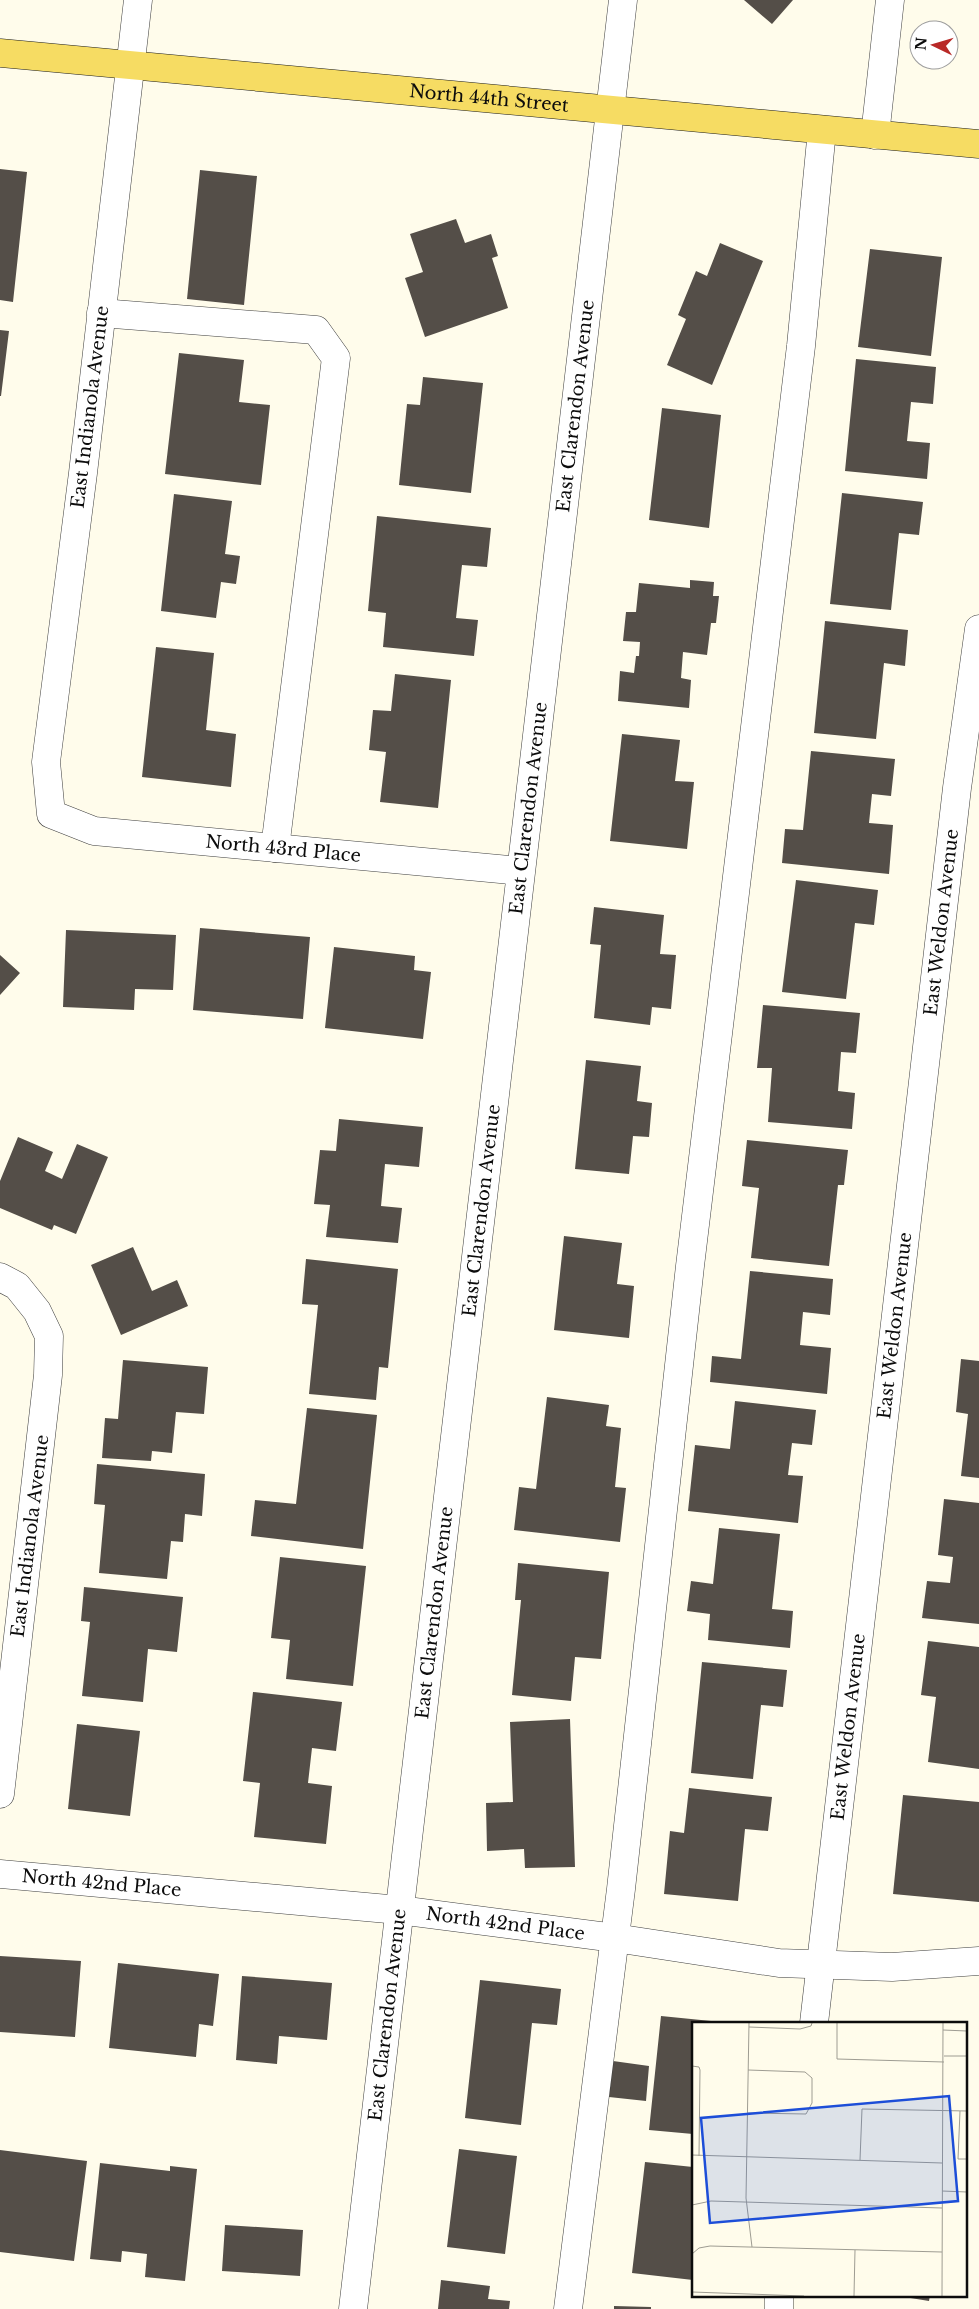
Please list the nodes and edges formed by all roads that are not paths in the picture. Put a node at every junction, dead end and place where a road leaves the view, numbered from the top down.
1 (138, 0) edge
2 (623, 0) edge
3 (890, 0) edge
4 (0, 53) edge
5 (130, 66) junction
6 (609, 111) junction
7 (822, 130) junction
8 (875, 135) junction
9 (979, 144) edge
10 (101, 313) junction
11 (979, 628) edge
12 (51, 814) joint
13 (275, 848) junction
14 (520, 871) junction
15 (8, 1282) edge
16 (0, 1794) edge
17 (0, 1874) edge
18 (399, 1910) junction
19 (615, 1938) junction
20 (979, 1960) edge
21 (822, 1964) junction
22 (814, 2022) edge
23 (779, 2296) edge
24 (353, 2309) edge
25 (568, 2309) edge
26 (779, 2309) edge

1 - 5 street, East Indianola Avenue
2 - 6 street, East Clarendon Avenue
3 - 8 street
4 - 5 main road, North 44th Street
5 - 6 main road, North 44th Street
5 - 10 street, East Indianola Avenue
6 - 7 main road, North 44th Street
6 - 14 street, East Clarendon Avenue
7 - 8 main road, North 44th Street
7 - 19 street
8 - 9 main road, North 44th Street
10 - 12 street, East Indianola Avenue
10 - 13 street
11 - 21 street, East Weldon Avenue
12 - 13 street, North 43rd Place
13 - 14 street, North 43rd Place
14 - 18 street, East Clarendon Avenue
15 - 16 street, East Indianola Avenue
17 - 18 street, North 42nd Place
18 - 19 street, North 42nd Place
18 - 24 street, East Clarendon Avenue
19 - 21 street, North 42nd Place
19 - 25 street
20 - 21 street, North 42nd Place
21 - 22 street, East Weldon Avenue
23 - 26 street

